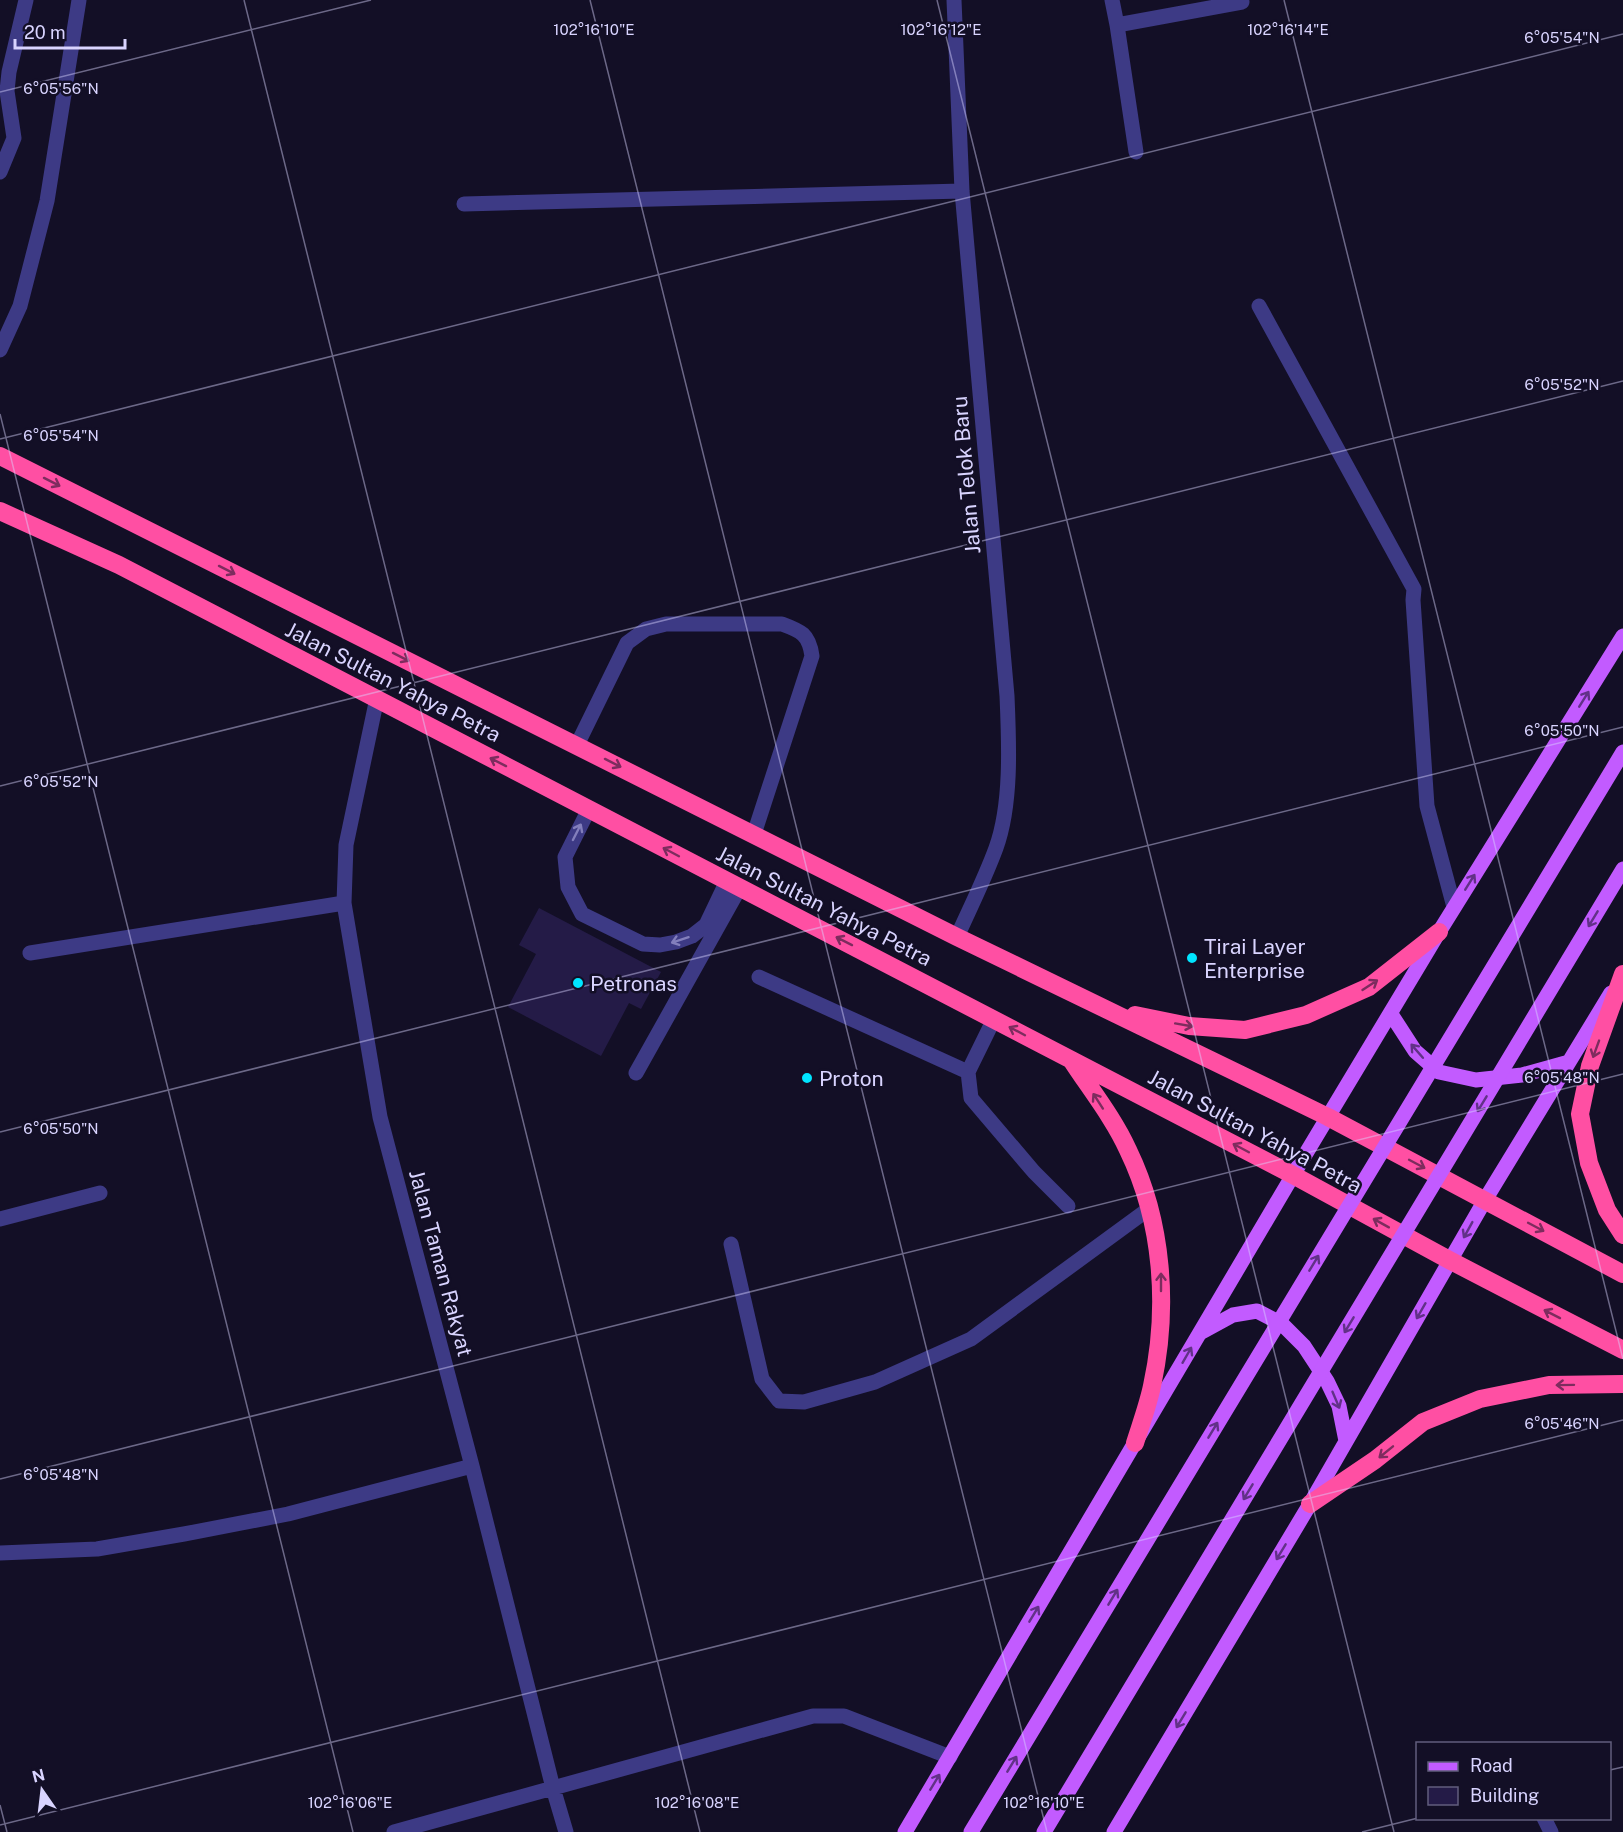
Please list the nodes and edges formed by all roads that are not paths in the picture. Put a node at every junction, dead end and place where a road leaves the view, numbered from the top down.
1 (26, 0) edge
2 (79, 0) edge
3 (954, 0) edge
4 (1112, 0) edge
5 (1242, 2) dead end
6 (1117, 25) junction
7 (1136, 152) dead end
8 (0, 172) edge
9 (962, 191) junction
10 (464, 204) dead end
11 (1259, 306) dead end
12 (0, 350) edge
13 (0, 456) edge
14 (0, 511) edge
15 (1623, 636) edge
16 (376, 698) junction
17 (577, 745) junction
18 (1623, 752) edge
19 (589, 809) junction
20 (754, 834) junction
21 (1623, 869) edge
22 (734, 884) junction
23 (344, 903) junction
24 (1454, 907) junction
25 (1439, 932) junction
26 (957, 937) junction
27 (30, 953) dead end
28 (1623, 973) edge
29 (759, 977) dead end
30 (1106, 1009) junction
31 (1391, 1014) junction
32 (994, 1019) junction
33 (1069, 1058) junction
34 (1569, 1062) junction
35 (968, 1072) junction
36 (636, 1073) dead end
37 (1328, 1117) junction
38 (1293, 1175) junction
39 (100, 1193) dead end
40 (1485, 1200) junction
41 (1068, 1206) dead end
42 (1150, 1208) junction
43 (0, 1219) edge
44 (1623, 1235) edge
45 (730, 1244) dead end
46 (1451, 1261) junction
47 (1623, 1274) edge
48 (1200, 1333) junction
49 (1623, 1350) edge
50 (1623, 1384) edge
51 (1346, 1442) junction
52 (1135, 1443) junction
53 (472, 1466) junction
54 (1310, 1504) junction
55 (0, 1553) edge
56 (950, 1757) junction
57 (553, 1788) junction
58 (394, 1832) edge
59 (566, 1832) edge
60 (905, 1832) edge
61 (971, 1832) edge
62 (1044, 1832) edge
63 (1114, 1832) edge

1 - 8 street
2 - 12 street
3 - 9 street, Jalan Telok Baru
4 - 6 street
5 - 6 street
6 - 7 street
9 - 10 street
9 - 26 street, Jalan Telok Baru
11 - 24 street
13 -> 17 highway, Jalan Sultan Yahya Petra
14 - 16 highway, Jalan Sultan Yahya Petra
24 -> 15 main road
19 -> 16 highway, Jalan Sultan Yahya Petra
16 - 23 street, Jalan Taman Rakyat
17 -> 20 highway, Jalan Sultan Yahya Petra
17 - 20 street
61 -> 18 main road, bridge
22 -> 19 highway, Jalan Sultan Yahya Petra
22 -> 19 street
20 - 26 highway, Jalan Sultan Yahya Petra
21 -> 62 main road, bridge
32 -> 22 highway, Jalan Sultan Yahya Petra
22 - 36 street
23 - 27 street
23 - 53 street, Jalan Taman Rakyat
24 - 25 main road
30 -> 25 highway
25 - 31 main road
26 - 30 highway, Jalan Sultan Yahya Petra
28 - 34 main road
28 -> 44 highway
29 - 35 street
30 - 37 highway, Jalan Sultan Yahya Petra
34 -> 31 main road
31 - 37 main road
33 -> 32 highway, Jalan Sultan Yahya Petra
32 - 35 street
38 -> 33 highway, Jalan Sultan Yahya Petra
42 -> 33 highway
34 - 40 main road
35 - 41 street
37 - 38 main road
37 -> 40 highway, Jalan Sultan Yahya Petra
46 -> 38 highway, Jalan Sultan Yahya Petra
38 - 48 main road
39 - 43 street
40 -> 46 main road
40 -> 47 highway, Jalan Sultan Yahya Petra
42 - 45 street
52 -> 42 highway
49 -> 46 highway, Jalan Sultan Yahya Petra
46 -> 51 main road
48 -> 51 main road
52 -> 48 main road
50 -> 54 highway
51 - 54 main road
56 -> 52 main road
53 - 55 street
53 - 57 street, Jalan Taman Rakyat
54 -> 63 main road
56 - 57 street
60 -> 56 main road
57 - 58 street
57 - 59 street, Jalan Taman Rakyat

